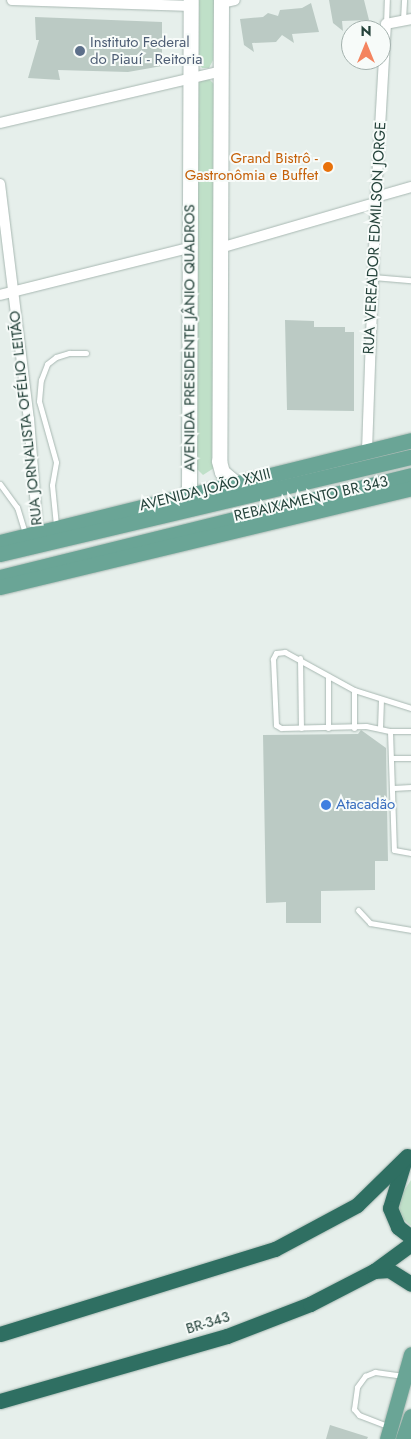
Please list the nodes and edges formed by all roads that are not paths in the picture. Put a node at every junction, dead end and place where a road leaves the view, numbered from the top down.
1 (12, 0) edge
2 (387, 0) edge
3 (404, 0) edge
4 (225, 1) edge
5 (191, 3) edge
6 (386, 20) edge
7 (407, 20) edge
8 (391, 23) edge
9 (383, 70) edge
10 (221, 71) junction
11 (189, 77) junction
12 (0, 123) edge
13 (0, 184) edge
14 (411, 187) edge
15 (376, 200) junction
16 (2, 226) edge
17 (192, 247) junction
18 (220, 248) junction
19 (372, 277) junction
20 (411, 280) edge
21 (13, 292) junction
22 (0, 294) edge
23 (86, 353) dead end
24 (411, 440) edge
25 (367, 451) junction
26 (411, 457) edge
27 (411, 475) edge
28 (234, 482) junction
29 (0, 484) edge
30 (411, 488) edge
31 (186, 495) junction
32 (188, 510) joint
33 (57, 528) junction
34 (32, 534) junction
35 (0, 542) edge
36 (0, 554) edge
37 (0, 577) edge
38 (0, 587) edge
39 (300, 658) junction
40 (328, 676) junction
41 (354, 690) junction
42 (381, 700) junction
43 (411, 708) edge
44 (301, 728) junction
45 (328, 728) junction
46 (354, 728) junction
47 (380, 728) junction
48 (390, 731) junction
49 (411, 731) edge
50 (393, 758) junction
51 (411, 758) edge
52 (411, 787) edge
53 (393, 788) junction
54 (411, 853) edge
55 (358, 910) dead end
56 (411, 930) edge
57 (410, 1151) edge
58 (410, 1243) edge
59 (374, 1271) junction
60 (411, 1284) edge
61 (0, 1334) edge
62 (411, 1354) edge
63 (405, 1376) junction
64 (0, 1401) edge
65 (411, 1416) edge
66 (388, 1433) edge
67 (404, 1439) edge

1 - 5 street
2 - 6 lane
3 - 7 lane
4 - 10 street, AVENIDA PRESIDENTE JÂNIO QUADROS
5 - 11 street, AVENIDA PRESIDENTE JÂNIO QUADROS
7 - 8 street
9 - 15 street, RUA VEREADOR EDMILSON JORGE
10 - 11 street
10 - 18 street, AVENIDA PRESIDENTE JÂNIO QUADROS
11 - 12 street
11 - 17 street, AVENIDA PRESIDENTE JÂNIO QUADROS
13 - 16 street, RUA JORNALISTA OFÉLIO LEITÃO
14 - 15 street
15 - 18 street
15 - 19 street, RUA VEREADOR EDMILSON JORGE
16 - 21 street, RUA JORNALISTA OFÉLIO LEITÃO
17 - 21 street
17 - 31 street, AVENIDA PRESIDENTE JÂNIO QUADROS
18 - 28 street, AVENIDA PRESIDENTE JÂNIO QUADROS
19 - 20 lane
19 - 25 street, RUA VEREADOR EDMILSON JORGE
21 - 22 street
21 - 34 street, RUA JORNALISTA OFÉLIO LEITÃO
23 - 33 lane
24 - 25 main road, AVENIDA JOÃO XXIII
25 - 28 main road, AVENIDA JOÃO XXIII
26 - 32 main road, REBAIXAMENTO BR 343
27 - 37 main road, REBAIXAMENTO BR 343
28 - 31 main road, AVENIDA JOÃO XXIII
29 - 34 lane
30 - 38 main road
31 - 33 main road, AVENIDA JOÃO XXIII
32 - 36 main road, AVENIDA JOÃO XXIII
33 - 34 main road, AVENIDA JOÃO XXIII
34 - 35 main road, AVENIDA JOÃO XXIII
39 - 40 lane
39 - 44 lane
39 - 44 lane
40 - 41 lane
40 - 45 lane
41 - 42 lane
41 - 46 lane
42 - 43 lane
42 - 47 lane
44 - 45 lane
45 - 46 lane
46 - 47 lane
47 - 48 lane
48 - 49 lane
48 - 50 lane
50 - 51 lane
50 - 53 lane
52 - 53 lane
53 - 54 lane
55 - 56 lane
57 - 58 highway
57 - 61 highway
58 - 59 highway, BR-343
59 - 60 highway
59 - 64 highway, BR-343
62 - 63 main road
63 - 66 main road
63 - 66 lane
65 - 67 main road

